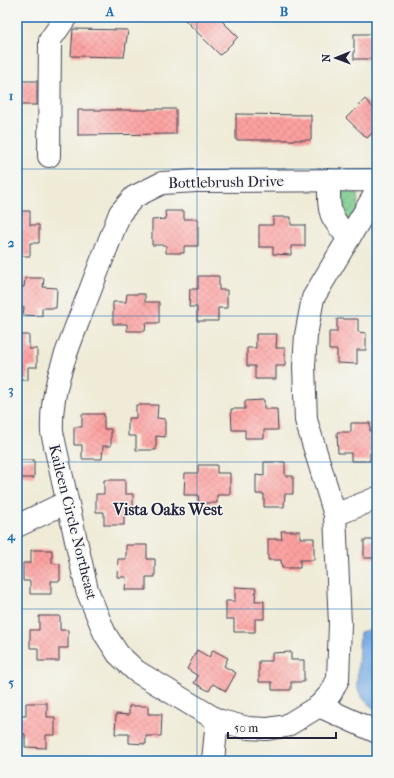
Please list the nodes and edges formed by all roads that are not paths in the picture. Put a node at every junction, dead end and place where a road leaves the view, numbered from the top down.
1 (66, 17) edge
2 (49, 156) dead end
3 (328, 180) junction
4 (377, 180) edge
5 (377, 191) edge
6 (349, 238) junction
7 (90, 289) joint
8 (377, 498) edge
9 (67, 502) junction
10 (335, 515) junction
11 (17, 526) edge
12 (318, 706) junction
13 (217, 720) junction
14 (377, 732) edge
15 (213, 761) edge

1 - 2 street
3 - 4 street, Bottlebrush Drive
3 - 6 street
3 - 7 street, Bottlebrush Drive
5 - 6 street, Kaileen Circle Northeast
6 - 10 street, Kaileen Circle Northeast
7 - 9 street, Kaileen Circle Northeast
8 - 10 street
9 - 11 street
9 - 13 street, Kaileen Circle Northeast
10 - 12 street, Kaileen Circle Northeast
12 - 13 street, Kaileen Circle Northeast
12 - 14 street
13 - 15 street

